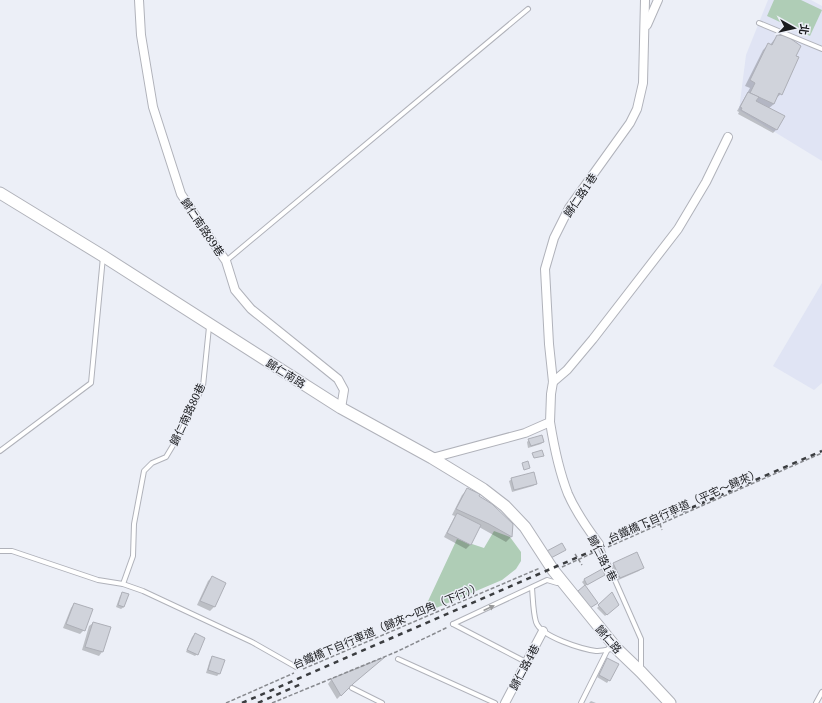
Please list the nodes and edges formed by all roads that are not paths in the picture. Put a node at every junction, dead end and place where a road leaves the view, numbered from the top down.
1 (139, 0) edge
2 (645, 0) edge
3 (658, 0) edge
4 (528, 9) dead end
5 (759, 23) dead end
6 (645, 28) junction
7 (822, 49) edge
8 (728, 137) dead end
9 (0, 193) edge
10 (103, 256) junction
11 (226, 261) junction
12 (209, 324) junction
13 (553, 382) junction
14 (341, 408) junction
15 (550, 422) junction
16 (0, 451) edge
17 (432, 458) junction
18 (600, 547) joint
19 (0, 551) edge
20 (551, 568) joint
21 (562, 582) junction
22 (123, 584) junction
23 (532, 588) junction
24 (543, 632) junction
25 (612, 649) junction
26 (398, 658) dead end
27 (526, 663) junction
28 (296, 667) dead end
29 (641, 672) junction
30 (352, 688) dead end
31 (822, 692) edge
32 (382, 703) edge
33 (495, 703) edge
34 (505, 703) edge
35 (581, 703) edge
36 (670, 703) edge
37 (816, 703) edge

1 - 11 street, 歸仁南路89巷
2 - 6 street, 歸仁路1巷
3 - 6 street
4 - 11 lane
5 - 7 lane
6 - 13 street, 歸仁路1巷
8 - 13 street
9 - 10 street, 歸仁南路
10 - 12 street, 歸仁南路
10 - 16 lane
11 - 14 street, 歸仁南路89巷
12 - 14 street, 歸仁南路
12 - 22 lane, 歸仁南路80巷
13 - 15 street, 歸仁路1巷
14 - 17 street, 歸仁南路
15 - 17 street
15 - 18 street, 歸仁路1巷
17 - 20 street, 歸仁南路
18 - 29 lane, 歸仁路1巷
19 - 22 lane
20 - 21 street, 歸仁路
21 - 23 lane
21 - 25 street, 歸仁路
22 - 28 lane
23 - 24 lane, 歸仁路4巷
27 -> 23 lane
24 - 25 lane, 歸仁路4巷
24 - 27 street, 歸仁路4巷
25 - 29 street, 歸仁路
25 - 35 lane
26 - 33 lane
27 - 34 street, 歸仁路4巷
29 - 36 street, 歸仁路
30 - 32 lane
31 - 37 lane

